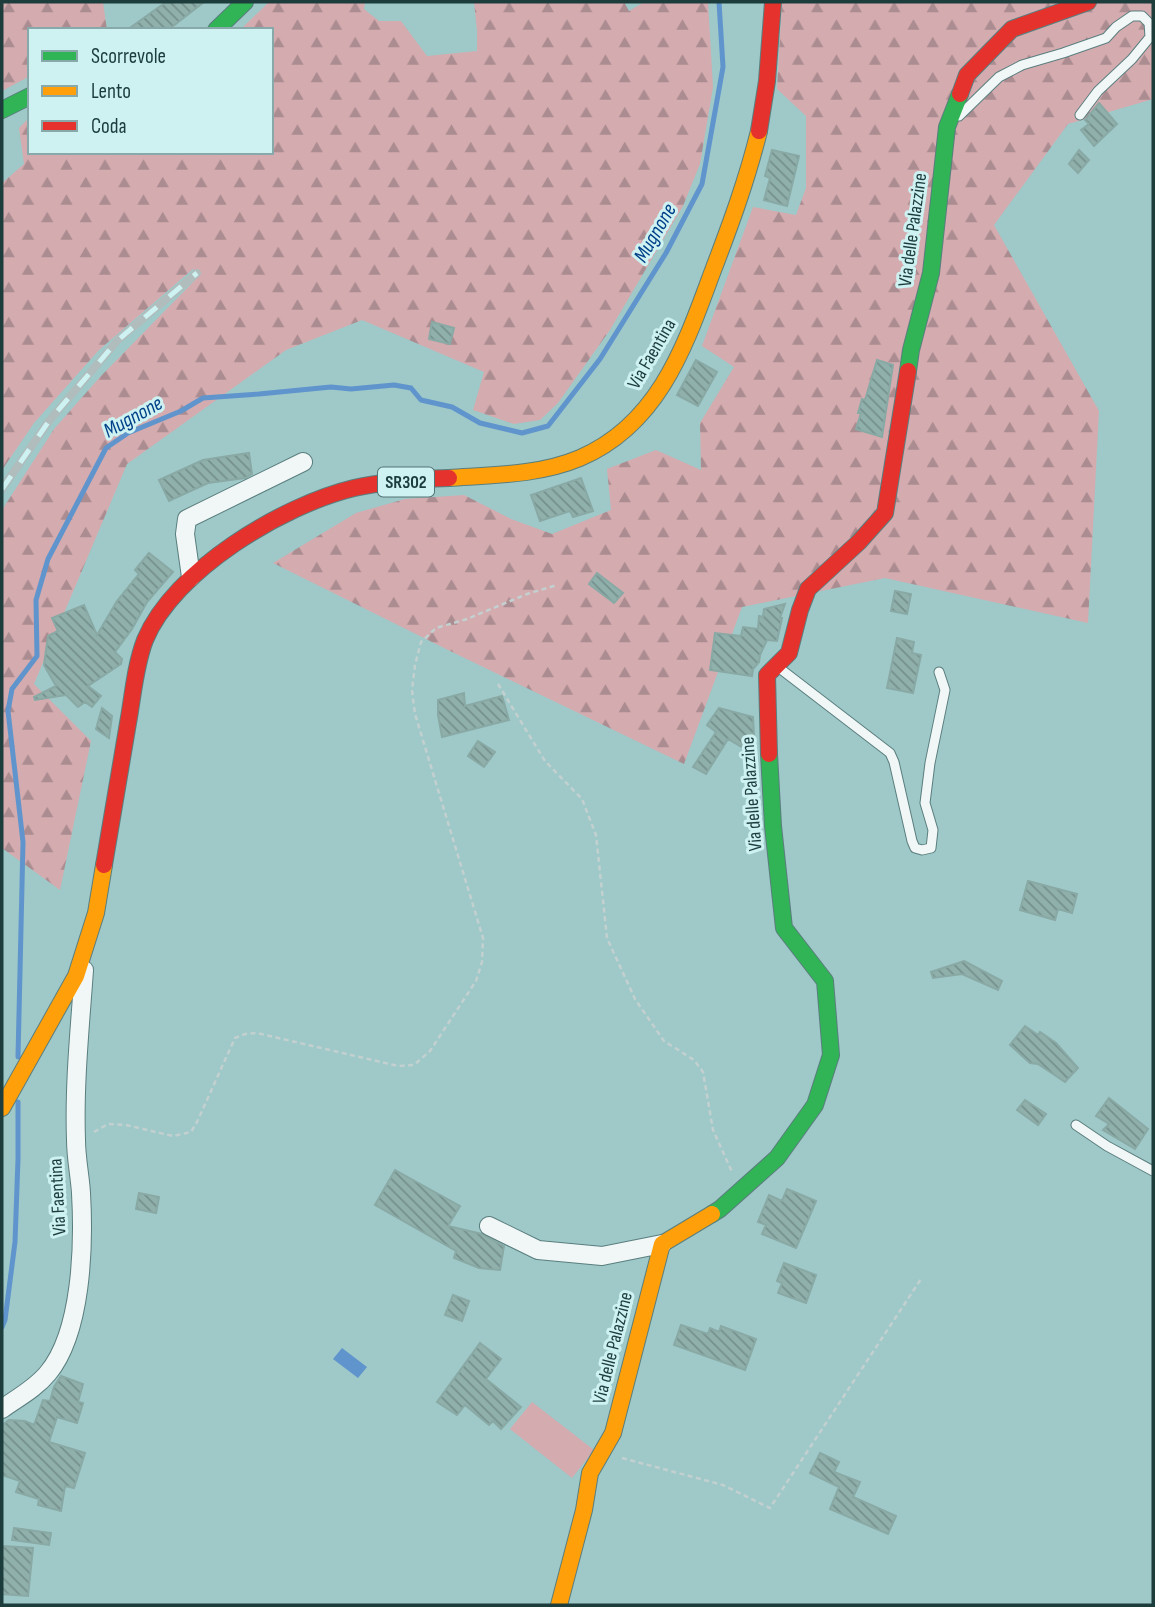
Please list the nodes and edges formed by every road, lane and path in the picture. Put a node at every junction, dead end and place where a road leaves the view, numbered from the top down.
1 (245, 2) edge
2 (773, 2) edge
3 (1088, 2) edge
4 (218, 28) edge
5 (28, 97) edge
6 (2, 110) edge
7 (1080, 115) dead end
8 (947, 127) junction
9 (303, 462) dead end
10 (191, 577) junction
11 (557, 584) dead end
12 (777, 666) junction
13 (939, 672) dead end
14 (498, 684) dead end
15 (84, 954) junction
16 (2, 1108) edge
17 (1076, 1125) dead end
18 (76, 1142) junction
19 (1153, 1171) edge
20 (740, 1191) junction
21 (489, 1226) dead end
22 (662, 1244) junction
23 (921, 1279) dead end
24 (2, 1409) edge
25 (602, 1453) junction
26 (558, 1605) edge

1 - 4 street
2 - 10 street, Via Faentina / SR302
3 - 8 street, Via delle Palazzine
5 - 6 street
7 - 8 lane
8 - 12 street, Via delle Palazzine
9 - 10 street
10 - 15 street, Via Faentina / SR302
11 - 18 path
12 - 13 lane
12 - 20 street, Via delle Palazzine
14 - 20 path
15 - 16 street, Via Faentina / SR302
15 - 18 street, Via Faentina
17 - 19 lane
18 - 24 street, Via Faentina
20 - 22 street, Via delle Palazzine
21 - 22 street
22 - 25 street, Via delle Palazzine
23 - 25 path
25 - 26 street, Via delle Palazzine

